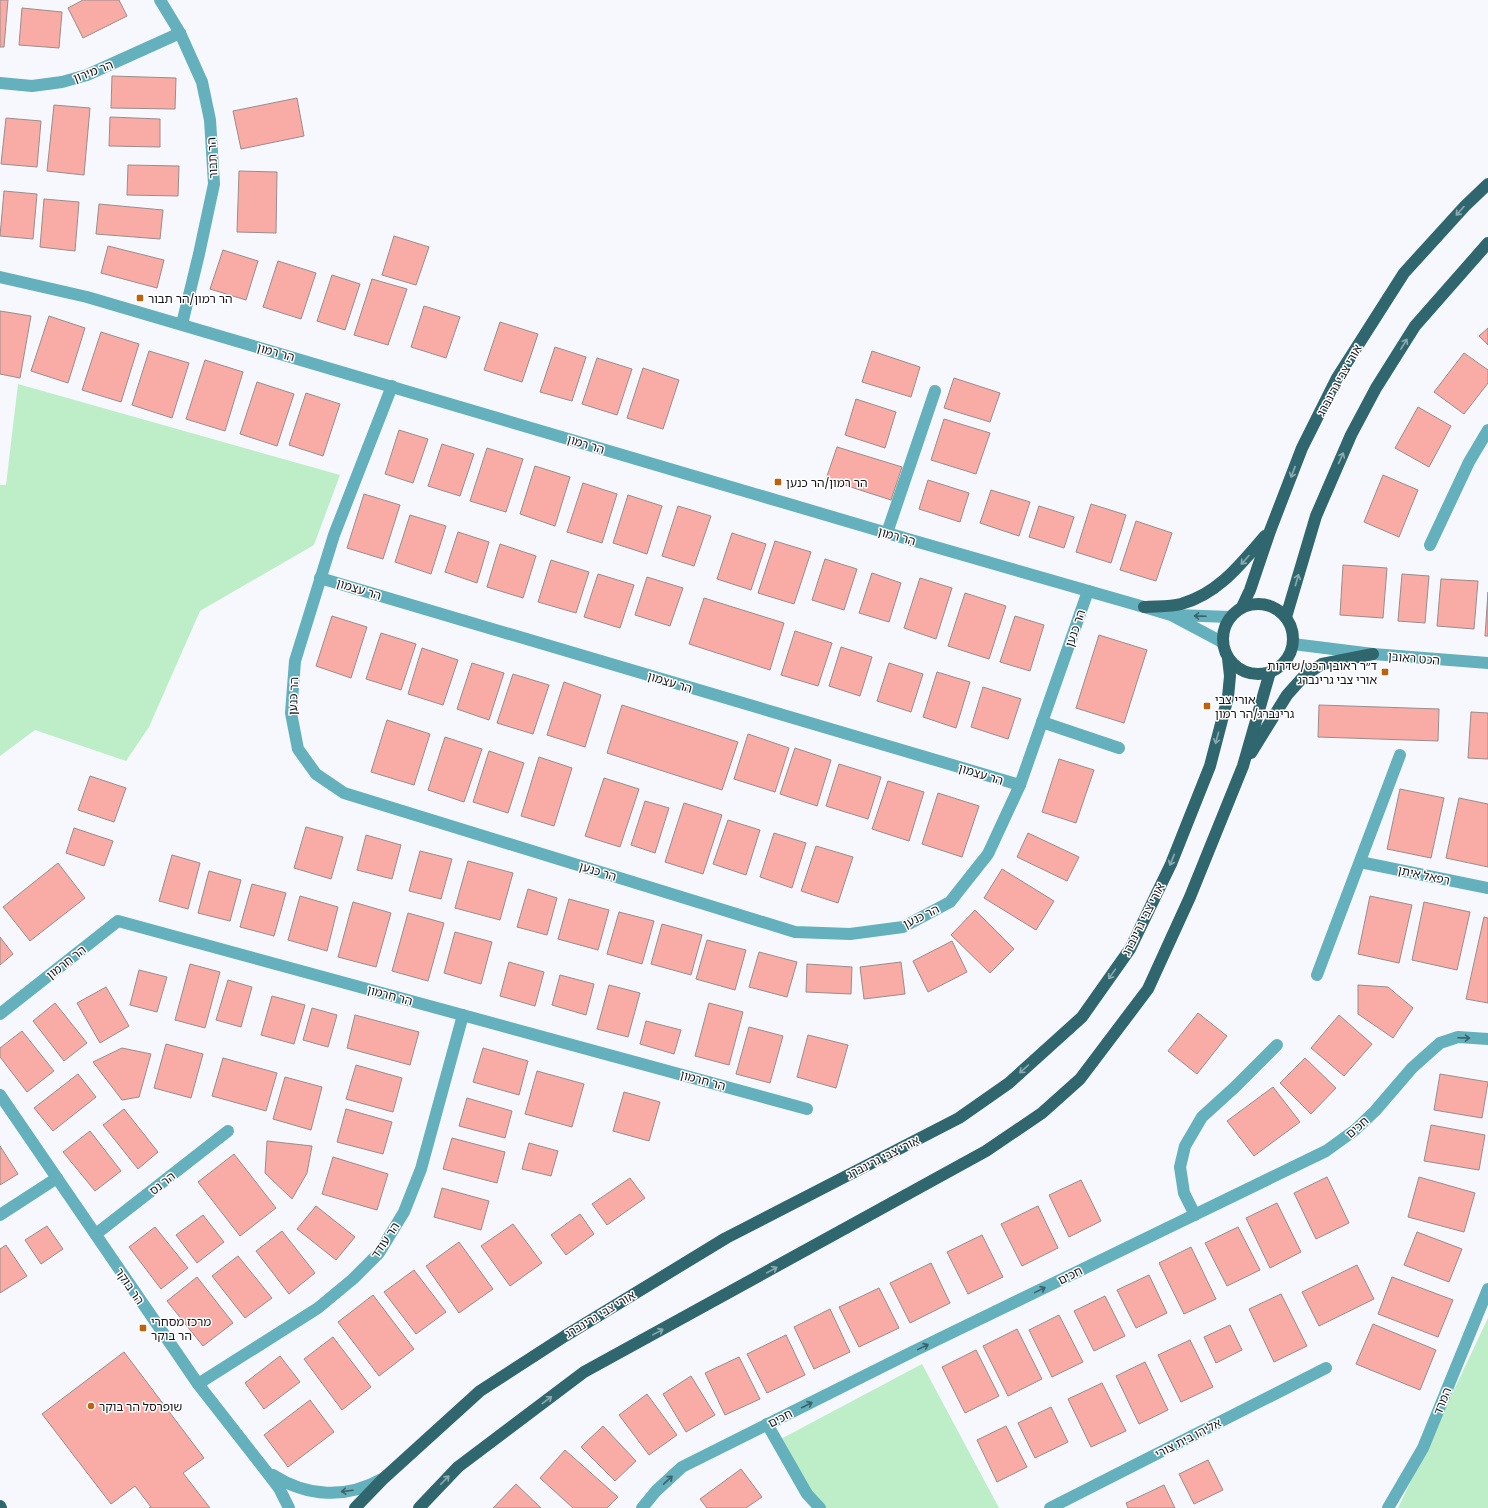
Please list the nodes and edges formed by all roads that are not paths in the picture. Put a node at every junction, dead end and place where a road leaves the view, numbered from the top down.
1 (160, 0) edge
2 (180, 33) junction
3 (0, 83) edge
4 (1488, 184) edge
5 (1488, 243) edge
6 (0, 277) edge
7 (182, 324) junction
8 (392, 386) junction
9 (935, 391) dead end
10 (1488, 430) edge
11 (1270, 531) junction
12 (887, 533) junction
13 (1430, 545) dead end
14 (320, 578) junction
15 (1088, 592) junction
16 (1144, 607) junction
17 (1242, 607) junction
18 (1171, 615) junction
19 (1230, 617) junction
20 (1286, 618) junction
21 (1222, 642) junction
22 (1293, 644) junction
23 (1373, 654) junction
24 (1228, 658) junction
25 (1488, 663) edge
26 (1270, 672) junction
27 (1042, 722) junction
28 (1119, 748) dead end
29 (1400, 755) dead end
30 (1243, 766) junction
31 (1020, 786) junction
32 (1360, 862) junction
33 (1488, 888) edge
34 (1317, 975) dead end
35 (0, 1014) edge
36 (463, 1015) junction
37 (1488, 1039) edge
38 (1277, 1045) dead end
39 (0, 1095) edge
40 (807, 1108) dead end
41 (228, 1131) dead end
42 (57, 1178) junction
43 (0, 1215) edge
44 (1195, 1215) junction
45 (96, 1234) junction
46 (1488, 1289) edge
47 (1326, 1368) dead end
48 (198, 1384) junction
49 (767, 1424) junction
50 (266, 1471) junction
51 (383, 1479) junction
52 (288, 1508) edge
53 (355, 1508) edge
54 (418, 1508) edge
55 (642, 1508) edge
56 (820, 1508) edge
57 (1050, 1508) edge
58 (1388, 1508) edge

1 - 2 street, הר תבור
2 - 3 street, הר מירון
2 - 7 street, הר תבור
4 -> 11 main road, אורי צבי גרינברג
20 -> 5 main road
6 - 7 street, הר רמון
7 - 8 street, הר רמון
8 - 12 street, הר רמון
8 - 14 street, הר כנען
9 - 12 street
10 - 13 street
11 -> 16 main road
11 - 17 main road, אורי צבי גרינברג
12 - 15 street, הר רמון
14 - 31 street, הר עצמון
14 - 31 street, הר כנען
15 - 16 street, הר רמון
15 - 27 street, הר כנען
16 - 18 street, הר רמון
17 - 19 main road
17 - 20 main road
19 -> 18 street, הר רמון
18 - 21 street, הר רמון
19 - 21 main road
20 - 22 main road
21 - 24 main road
22 - 23 street, הכט ראובן
22 - 26 main road
23 - 25 street, הכט ראובן
23 - 30 main road
24 - 26 main road
24 -> 51 main road, אורי צבי גרינברג
26 - 30 main road
27 - 28 street
27 - 31 street, הר כנען
29 - 32 street
54 -> 30 main road
32 - 33 street, רפאל איתן
32 - 34 street
35 - 36 street, הר חרמון
36 - 40 street, הר חרמון
36 - 48 street, הר עודד
44 -> 37 street, חכים
38 - 44 street
39 - 42 street, הר בוקר
41 - 45 street, הר נס
42 - 43 street
42 - 45 street, הר בוקר
49 -> 44 street, חכים
45 - 48 street, הר בוקר
46 - 58 street, המרד
47 - 57 street, אליהו בית צורי
48 - 50 street, הר בוקר
55 -> 49 street, חכים
49 - 56 street
51 -> 50 street, הר בוקר
50 - 52 street, הר בוקר
51 - 53 main road, אורי צבי גרינברג

